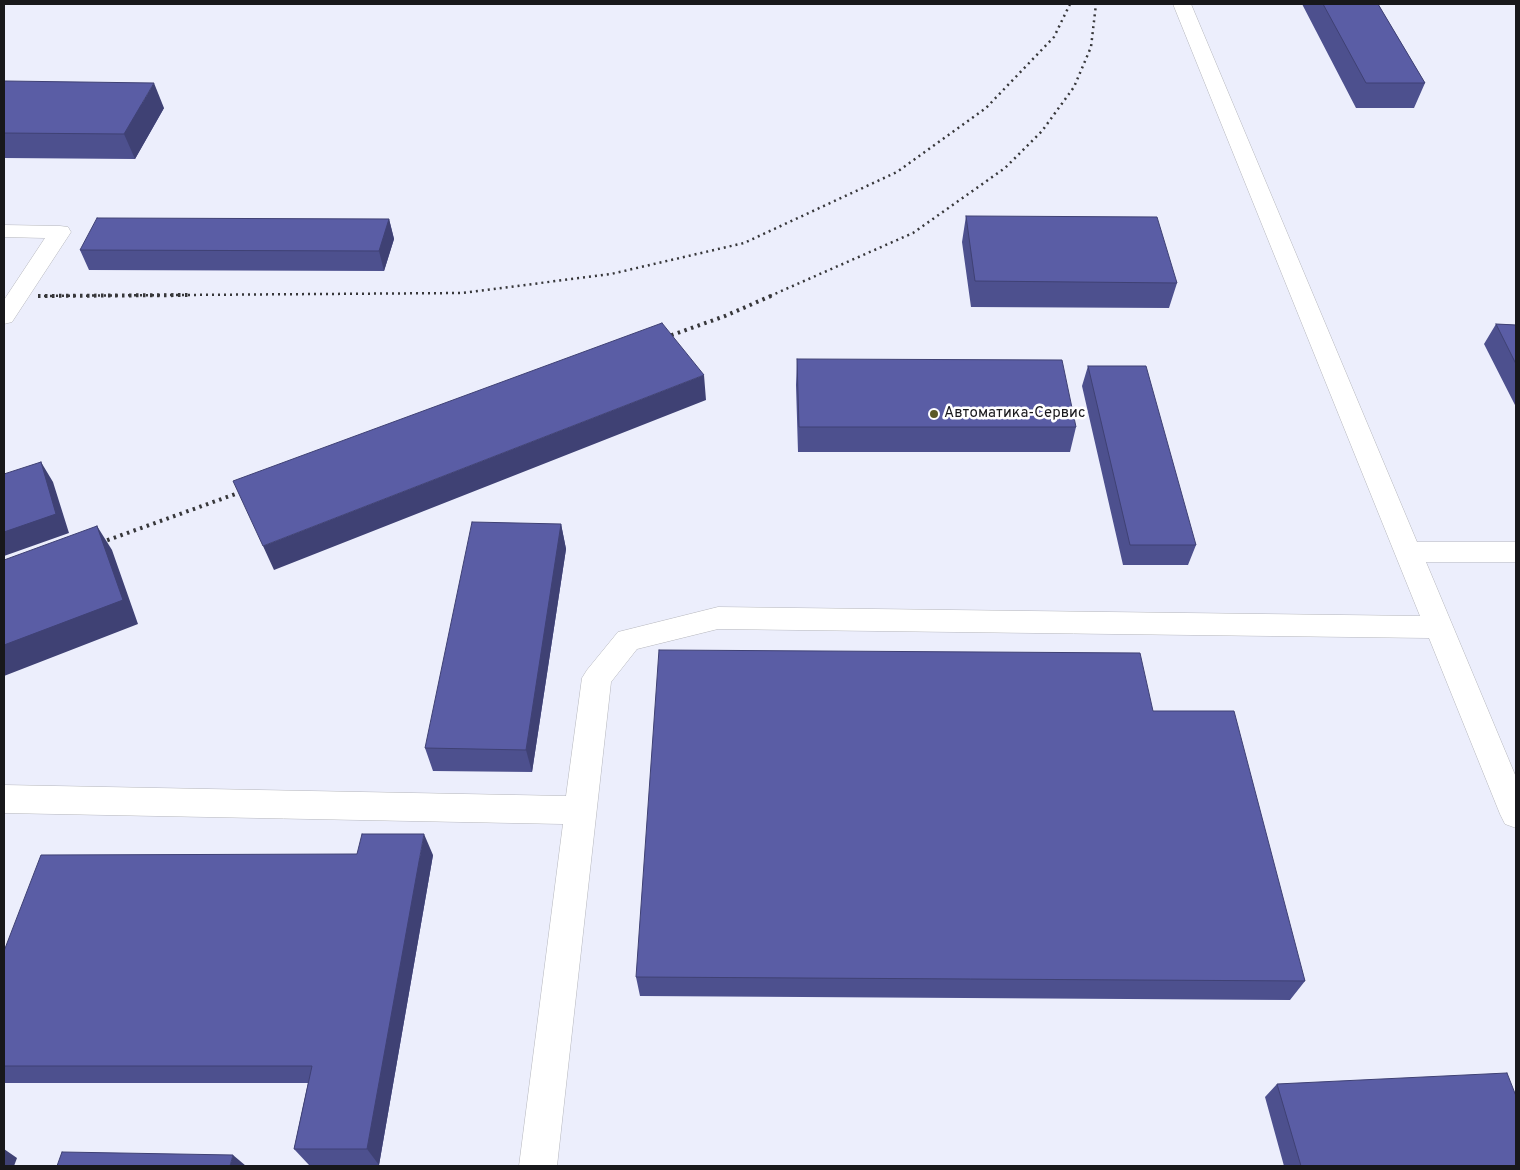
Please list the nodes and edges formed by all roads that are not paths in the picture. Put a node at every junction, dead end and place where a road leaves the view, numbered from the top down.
1 (1182, 4) edge
2 (4, 231) edge
3 (4, 317) edge
4 (1408, 552) junction
5 (1516, 552) edge
6 (1439, 628) junction
7 (4, 799) edge
8 (580, 810) junction
9 (1516, 814) edge
10 (538, 1166) edge

1 - 4 lane
2 - 3 lane
4 - 5 lane
4 - 6 lane
6 - 8 lane
6 - 9 lane
7 - 8 lane
8 - 10 lane

